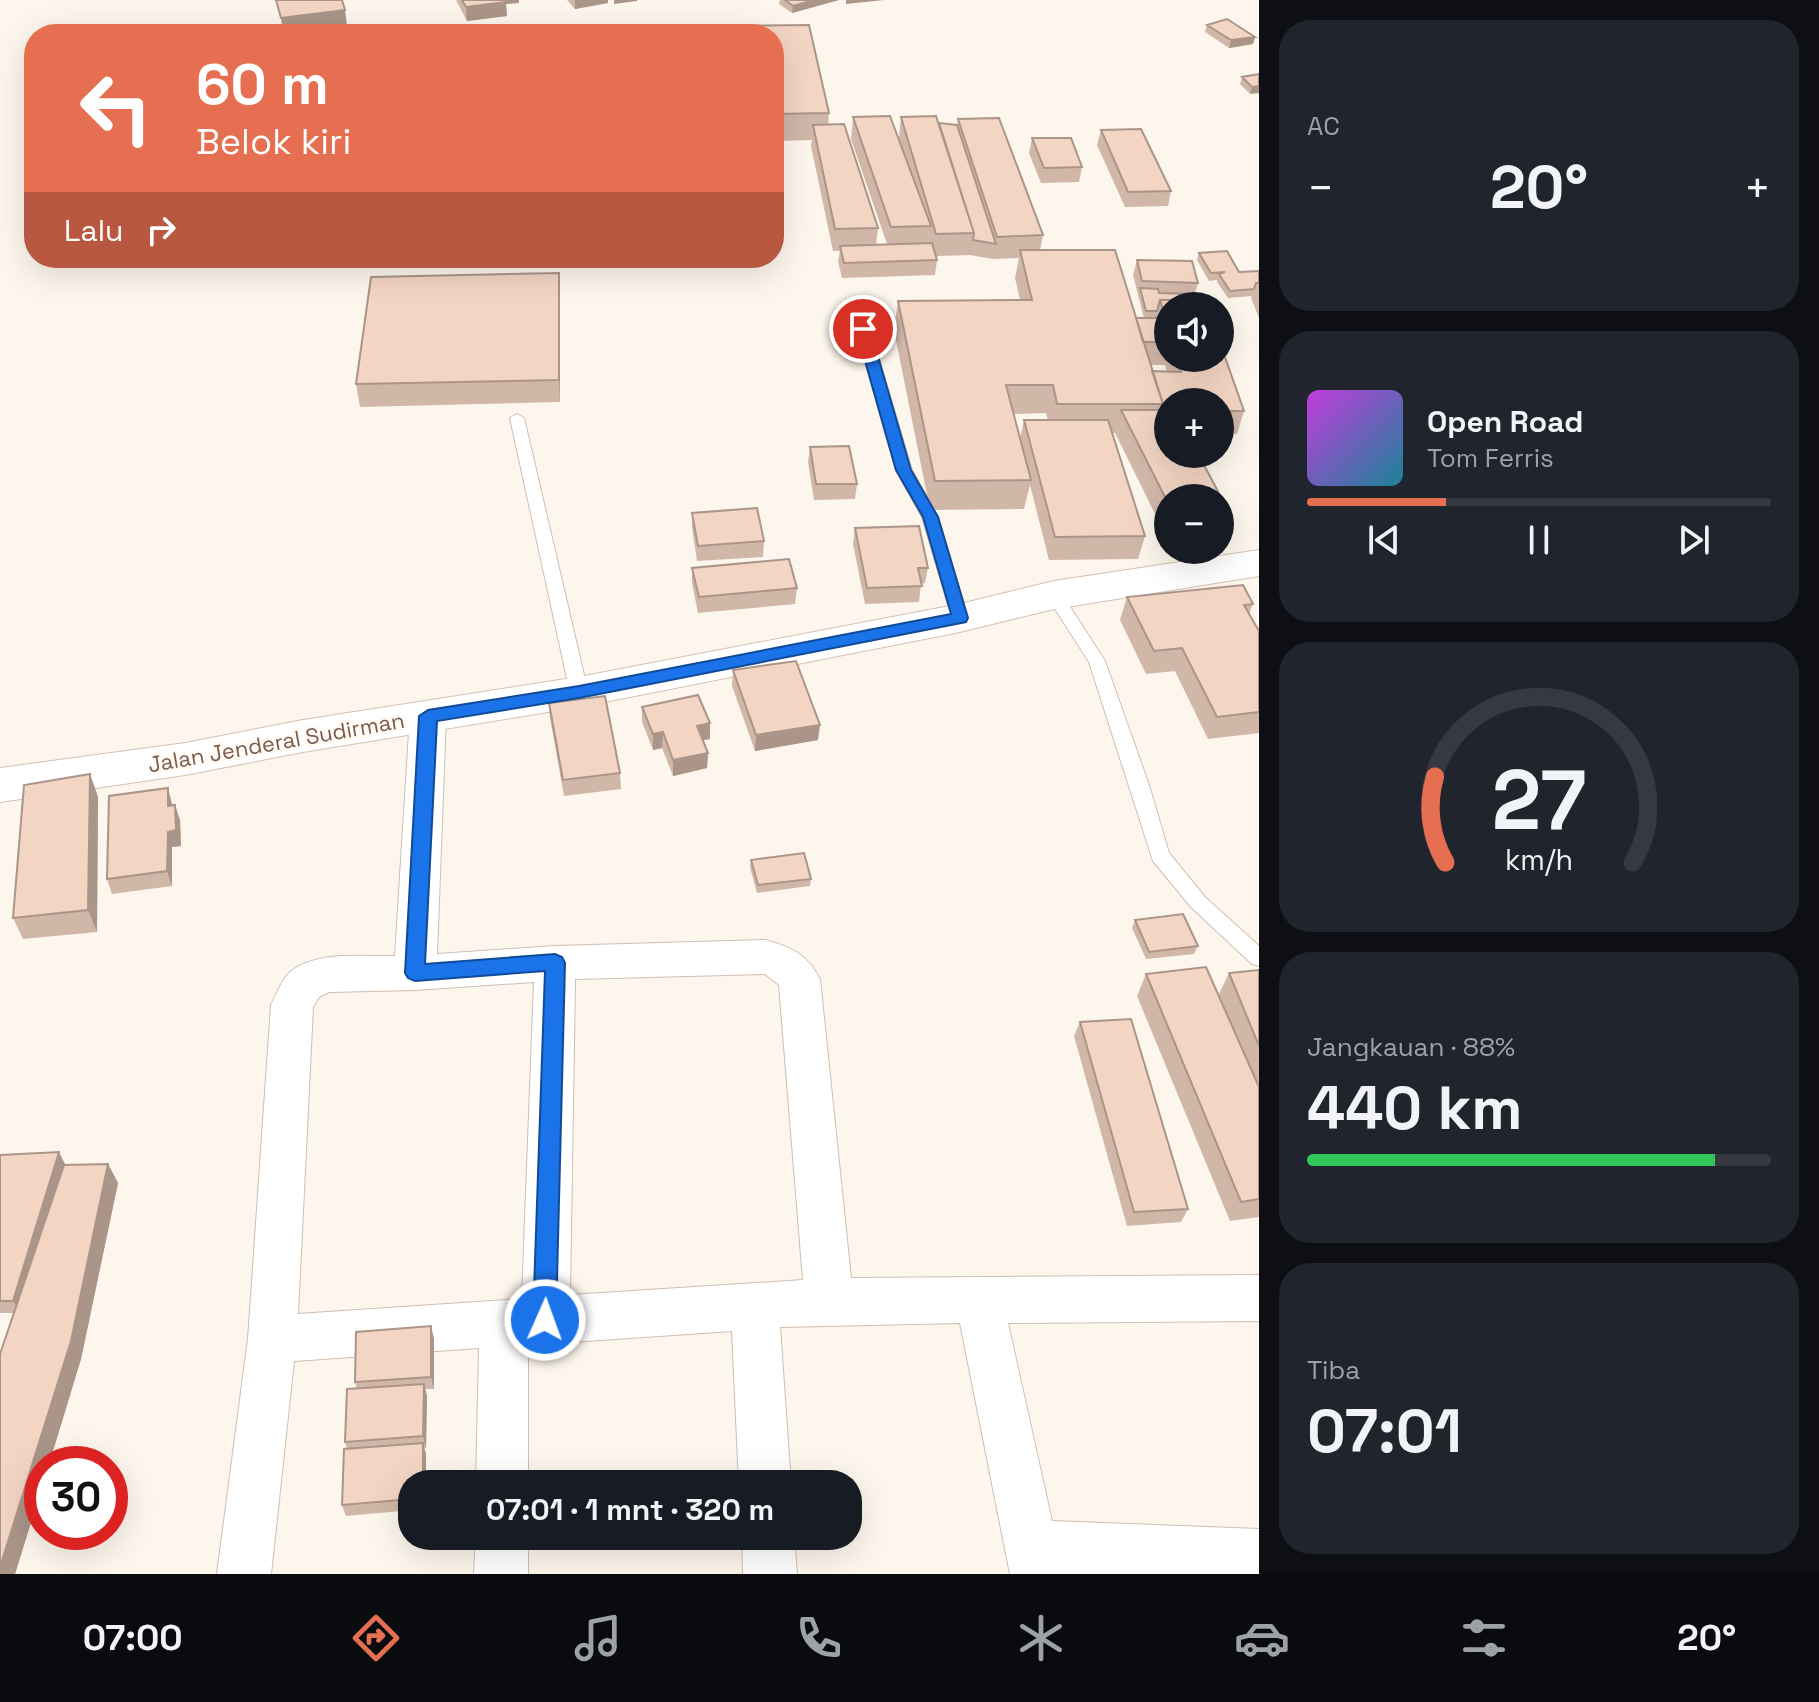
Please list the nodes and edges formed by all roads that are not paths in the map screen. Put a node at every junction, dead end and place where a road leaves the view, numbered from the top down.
1 (863, 329) dead end
2 (517, 418) dead end
3 (1259, 563) edge
4 (1054, 595) junction
5 (960, 618) junction
6 (579, 692) junction
7 (428, 716) junction
8 (0, 785) edge
9 (1259, 958) edge
10 (555, 963) junction
11 (415, 973) junction
12 (1259, 1298) edge
13 (979, 1300) junction
14 (829, 1301) junction
15 (755, 1306) junction
16 (525, 1322) junction
17 (272, 1339) junction
18 (504, 1470) edge
19 (764, 1470) edge
20 (502, 1550) edge
21 (769, 1550) edge
22 (1259, 1555) edge
23 (1034, 1560) edge
24 (244, 1574) edge
25 (501, 1574) edge
26 (770, 1574) edge

1 - 5 lane
2 - 6 lane
3 - 4 main road, Jalan Jenderal Sudirman
4 - 5 main road, Jalan Jenderal Sudirman
4 - 9 lane
5 - 6 main road, Jalan Jenderal Sudirman
6 - 7 main road, Jalan Jenderal Sudirman
7 - 8 main road, Jalan Jenderal Sudirman
7 - 11 street
10 - 11 street
10 - 14 street
10 - 16 street
11 - 17 street
12 - 13 street
13 - 14 street
13 - 23 street
14 - 15 street
15 - 16 street
15 - 19 street
16 - 17 street
16 - 18 street
17 - 24 street
20 - 25 street
21 - 26 street
22 - 23 street

